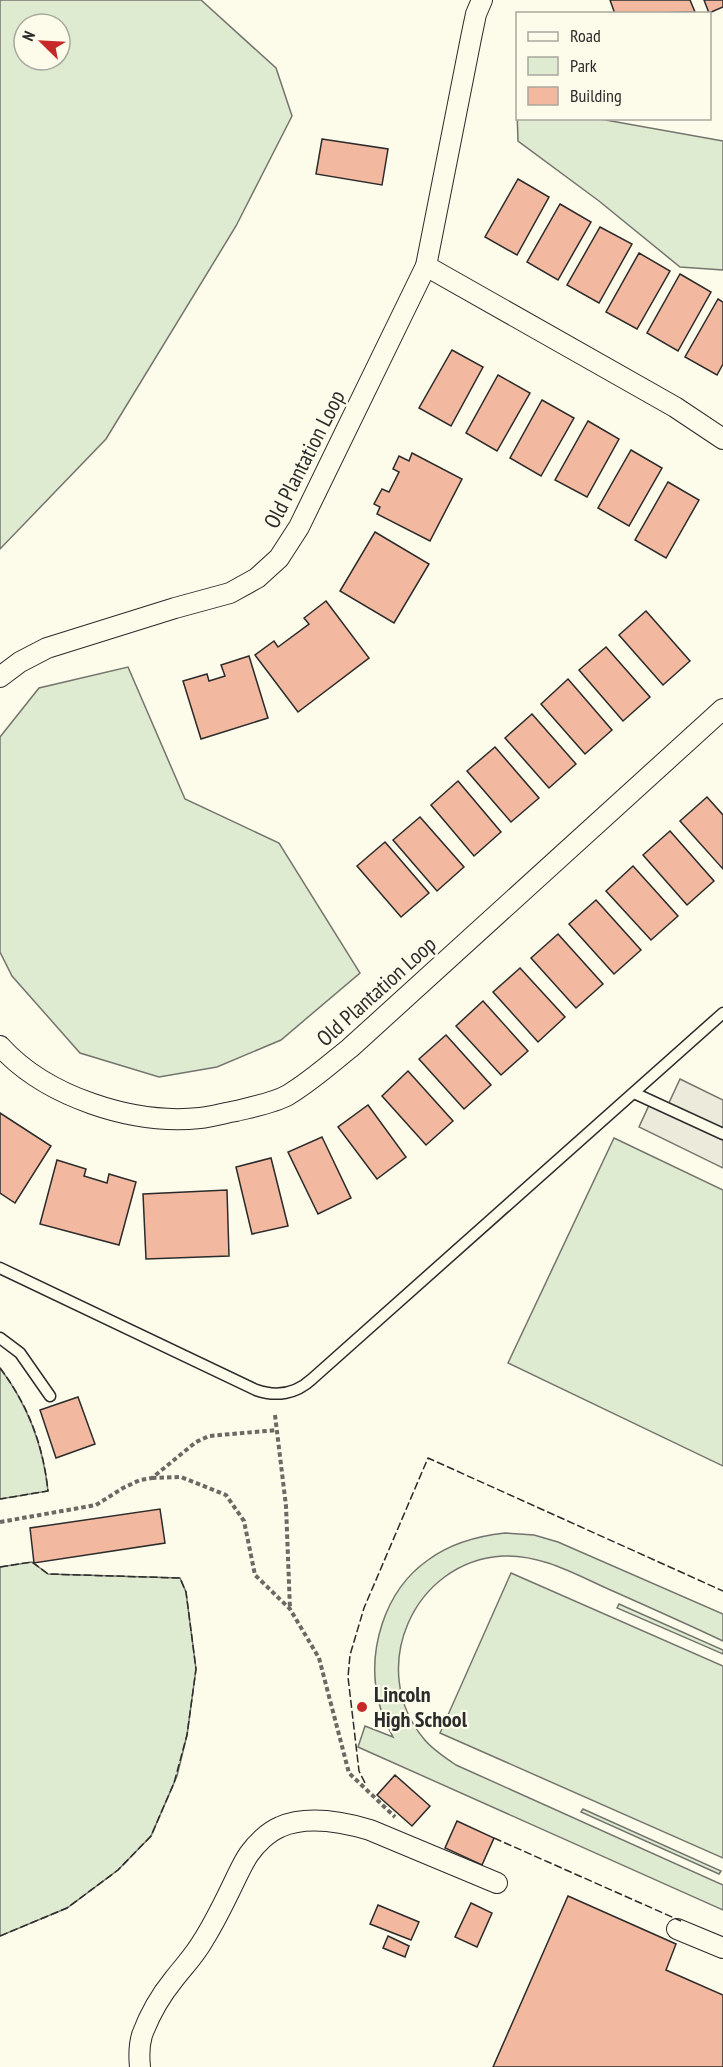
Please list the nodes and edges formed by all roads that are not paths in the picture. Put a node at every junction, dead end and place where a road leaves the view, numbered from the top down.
1 (482, 0) edge
2 (426, 266) junction
3 (723, 439) edge
4 (0, 677) edge
5 (723, 709) edge
6 (723, 1013) edge
7 (711, 1024) junction
8 (723, 1029) edge
9 (0, 1046) edge
10 (634, 1093) junction
11 (723, 1134) edge
12 (0, 1268) edge
13 (0, 1338) edge
14 (50, 1396) dead end
15 (497, 1883) dead end
16 (677, 1929) dead end
17 (723, 1948) edge
18 (140, 2067) edge

1 - 2 street, Old Plantation Loop
2 - 3 street
2 - 4 street, Old Plantation Loop
5 - 9 street, Old Plantation Loop
6 - 7 lane
7 - 8 lane
7 - 10 lane
10 - 11 lane
10 - 12 lane
13 - 14 lane
15 - 18 street
16 - 17 street

